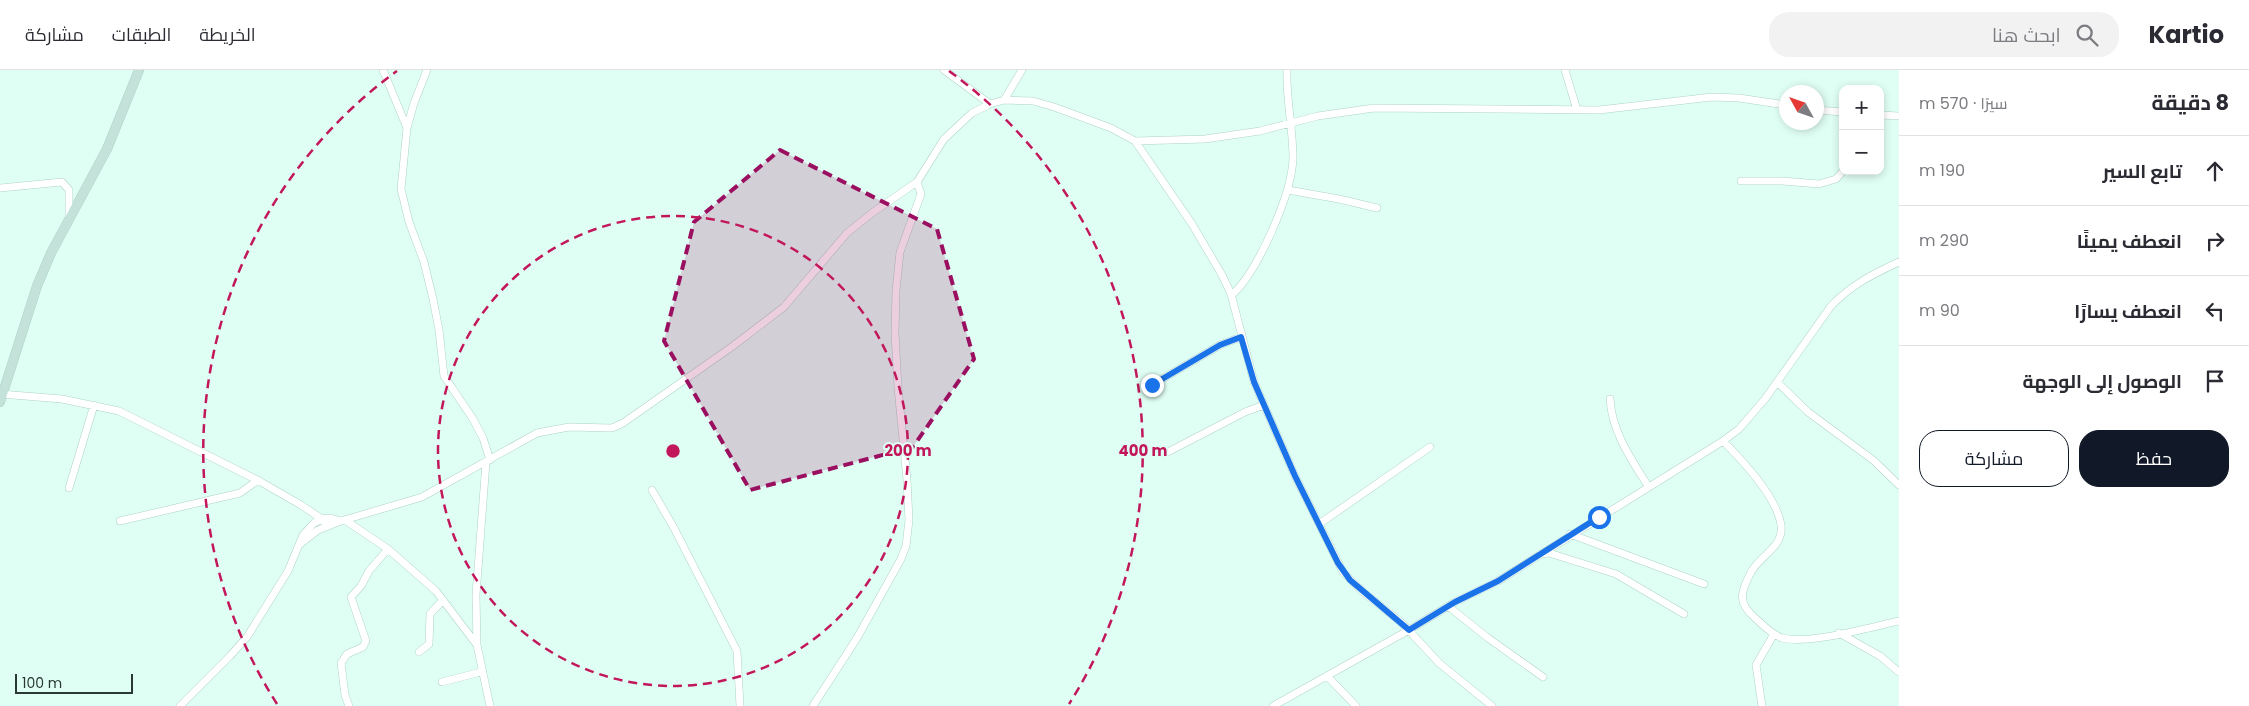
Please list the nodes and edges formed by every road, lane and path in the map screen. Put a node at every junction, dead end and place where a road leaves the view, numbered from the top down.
1 (139, 70) edge
2 (383, 70) edge
3 (427, 70) edge
4 (944, 70) edge
5 (1022, 70) edge
6 (1565, 70) edge
7 (1288, 71) edge
8 (1004, 100) junction
9 (990, 104) junction
10 (1779, 105) edge
11 (1577, 110) junction
12 (1824, 111) edge
13 (1839, 112) edge
14 (1884, 115) edge
15 (1899, 116) edge
16 (1290, 123) junction
17 (408, 128) junction
18 (1135, 142) junction
19 (1840, 175) edge
20 (918, 182) junction
21 (1741, 182) dead end
22 (0, 188) edge
23 (1288, 190) junction
24 (1377, 208) dead end
25 (69, 219) junction
26 (1899, 262) edge
27 (1232, 295) junction
28 (1241, 337) junction
29 (1777, 382) junction
30 (1152, 385) dead end
31 (1, 397) edge
32 (1610, 399) dead end
33 (94, 404) junction
34 (1264, 405) junction
35 (1723, 441) junction
36 (1430, 447) dead end
37 (1164, 454) dead end
38 (488, 461) junction
39 (258, 480) junction
40 (1899, 485) edge
41 (1648, 486) junction
42 (69, 488) dead end
43 (652, 490) dead end
44 (322, 519) junction
45 (120, 521) dead end
46 (343, 521) junction
47 (1320, 524) junction
48 (327, 526) junction
49 (1570, 534) junction
50 (300, 544) junction
51 (388, 549) junction
52 (1536, 556) junction
53 (1704, 584) dead end
54 (443, 600) junction
55 (1448, 606) junction
56 (1684, 614) dead end
57 (1899, 621) edge
58 (1409, 630) junction
59 (1839, 633) junction
60 (1774, 634) junction
61 (477, 645) junction
62 (419, 652) dead end
63 (481, 672) junction
64 (1899, 672) edge
65 (1327, 676) junction
66 (1543, 677) dead end
67 (442, 682) dead end
68 (180, 706) edge
69 (349, 706) edge
70 (490, 706) edge
71 (740, 706) edge
72 (813, 706) edge
73 (1273, 706) edge
74 (1356, 706) edge
75 (1492, 706) edge
76 (1762, 706) edge

1 - 25 main road
2 - 17 street
3 - 17 street
4 - 9 street
5 - 8 street
6 - 11 street
7 - 16 street
8 - 9 street
8 - 18 street
9 - 20 street
10 - 11 street
11 - 16 street
12 - 13 street
14 - 15 street
16 - 18 street
16 - 23 street
17 - 38 street
18 - 27 street
19 - 21 street
20 - 38 street
20 - 72 street
22 - 25 street
23 - 24 street
23 - 27 street
25 - 31 main road
26 - 29 street
27 - 28 street
28 - 30 street
28 - 34 street
29 - 35 street
29 - 40 street
31 - 33 street
32 - 41 street
33 - 39 street
33 - 42 street
34 - 37 street
34 - 47 street
35 - 41 street
35 - 60 street
36 - 47 street
38 - 46 street
38 - 61 street
39 - 44 street
39 - 45 street
41 - 49 street
43 - 71 street
44 - 46 street
44 - 48 street
44 - 50 street
46 - 48 street
46 - 51 street
47 - 58 street
48 - 50 street
49 - 52 street
49 - 53 street
50 - 68 street
51 - 54 street
51 - 69 street
52 - 55 street
52 - 56 street
54 - 61 street
54 - 62 street
55 - 58 street
55 - 66 street
57 - 59 street
58 - 65 street
58 - 75 street
59 - 60 street
59 - 64 street
60 - 76 street
61 - 63 street
63 - 67 street
63 - 70 street
65 - 73 street
65 - 74 street

